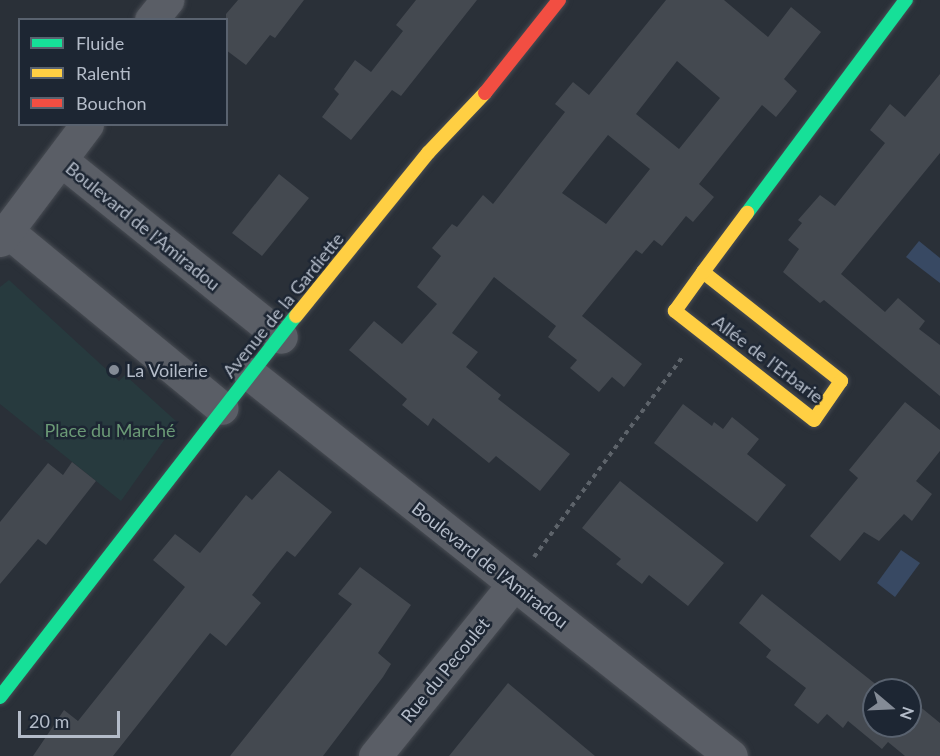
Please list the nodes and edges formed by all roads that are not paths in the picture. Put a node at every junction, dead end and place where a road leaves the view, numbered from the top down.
1 (167, 0) edge
2 (559, 0) edge
3 (906, 0) edge
4 (153, 18) edge
5 (86, 126) edge
6 (61, 160) junction
7 (3, 235) edge
8 (703, 272) junction
9 (281, 338) junction
10 (250, 374) junction
11 (222, 408) junction
12 (514, 584) junction
13 (0, 697) edge
14 (375, 756) edge
15 (731, 756) edge

1 - 4 street
2 - 9 street, Avenue de la Gardiette
3 - 8 street, Allée de l'Erbarie
5 - 6 street
6 - 7 street
6 - 9 street, Boulevard de l'Amiradou
7 - 11 street
8 - 8 street, Allée de l'Erbarie
9 - 10 street, Avenue de la Gardiette
10 - 11 street, Avenue de la Gardiette
10 - 12 street, Boulevard de l'Amiradou
11 - 13 street, Avenue de la Gardiette
12 - 14 street, Rue du Pecoulet
12 - 15 street, Boulevard de l'Amiradou

